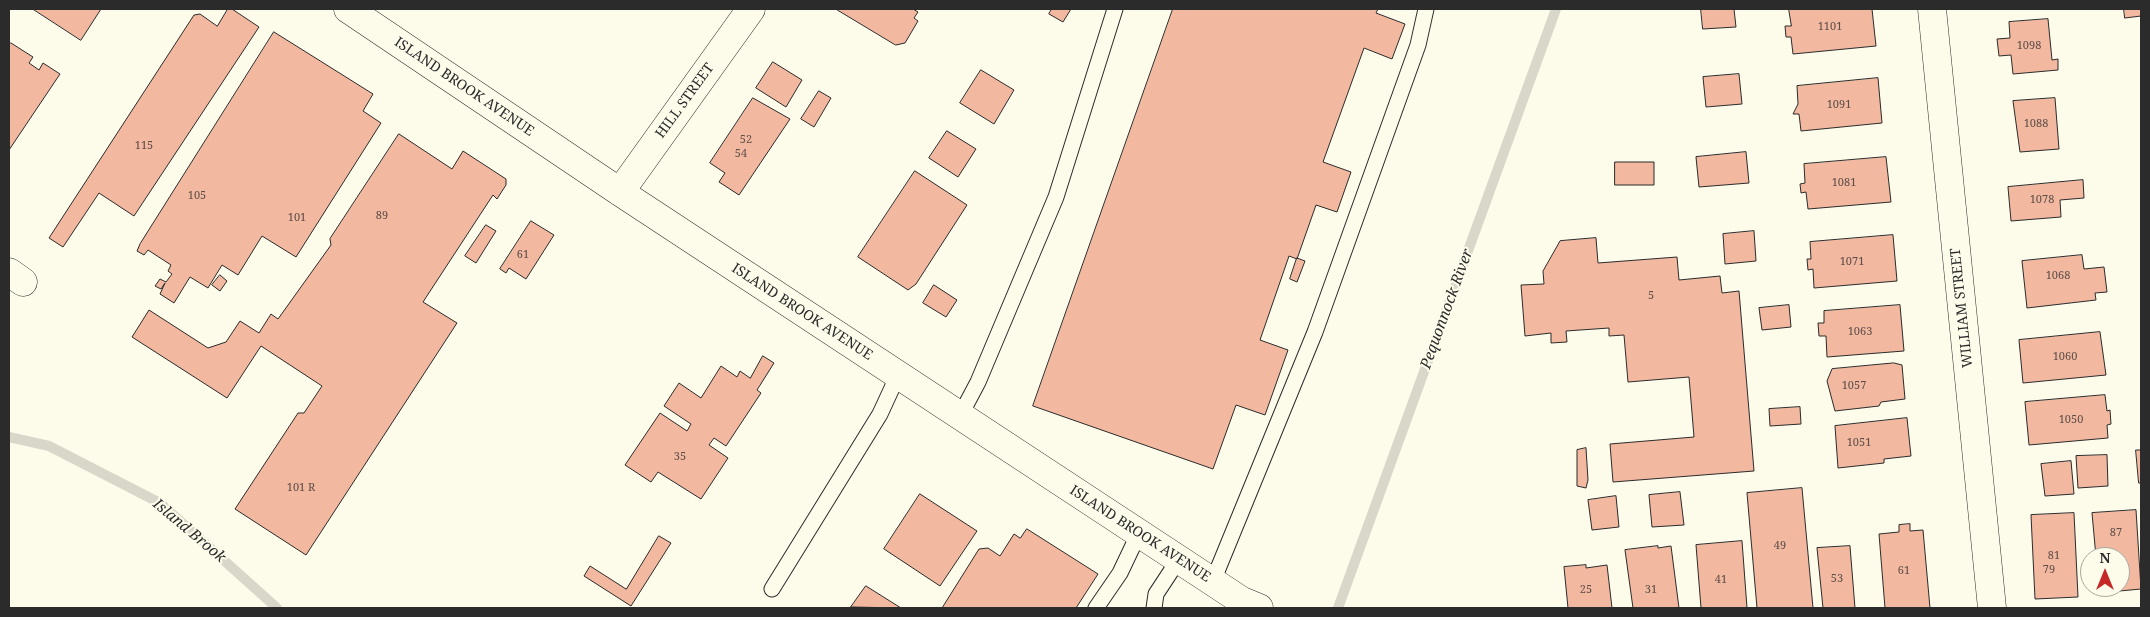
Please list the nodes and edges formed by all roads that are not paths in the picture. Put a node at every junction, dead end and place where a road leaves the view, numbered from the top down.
1 (348, 9) edge
2 (751, 9) edge
3 (1115, 9) edge
4 (1426, 9) edge
5 (1932, 9) edge
6 (620, 192) junction
7 (898, 375) junction
8 (960, 416) junction
9 (1139, 533) junction
10 (1179, 559) junction
11 (1213, 581) junction
12 (772, 589) dead end
13 (1096, 608) edge
14 (1154, 608) edge
15 (1259, 608) edge
16 (1992, 608) edge

1 - 6 street, ISLAND BROOK AVENUE
2 - 6 street, HILL STREET
3 - 8 lane
4 - 11 lane
5 - 16 street, WILLIAM STREET
6 - 7 street, ISLAND BROOK AVENUE
7 - 8 street, ISLAND BROOK AVENUE
7 - 12 lane
8 - 9 street, ISLAND BROOK AVENUE
9 - 10 street, ISLAND BROOK AVENUE
9 - 13 lane
10 - 11 street, ISLAND BROOK AVENUE
10 - 14 lane
11 - 15 street, ISLAND BROOK AVENUE

